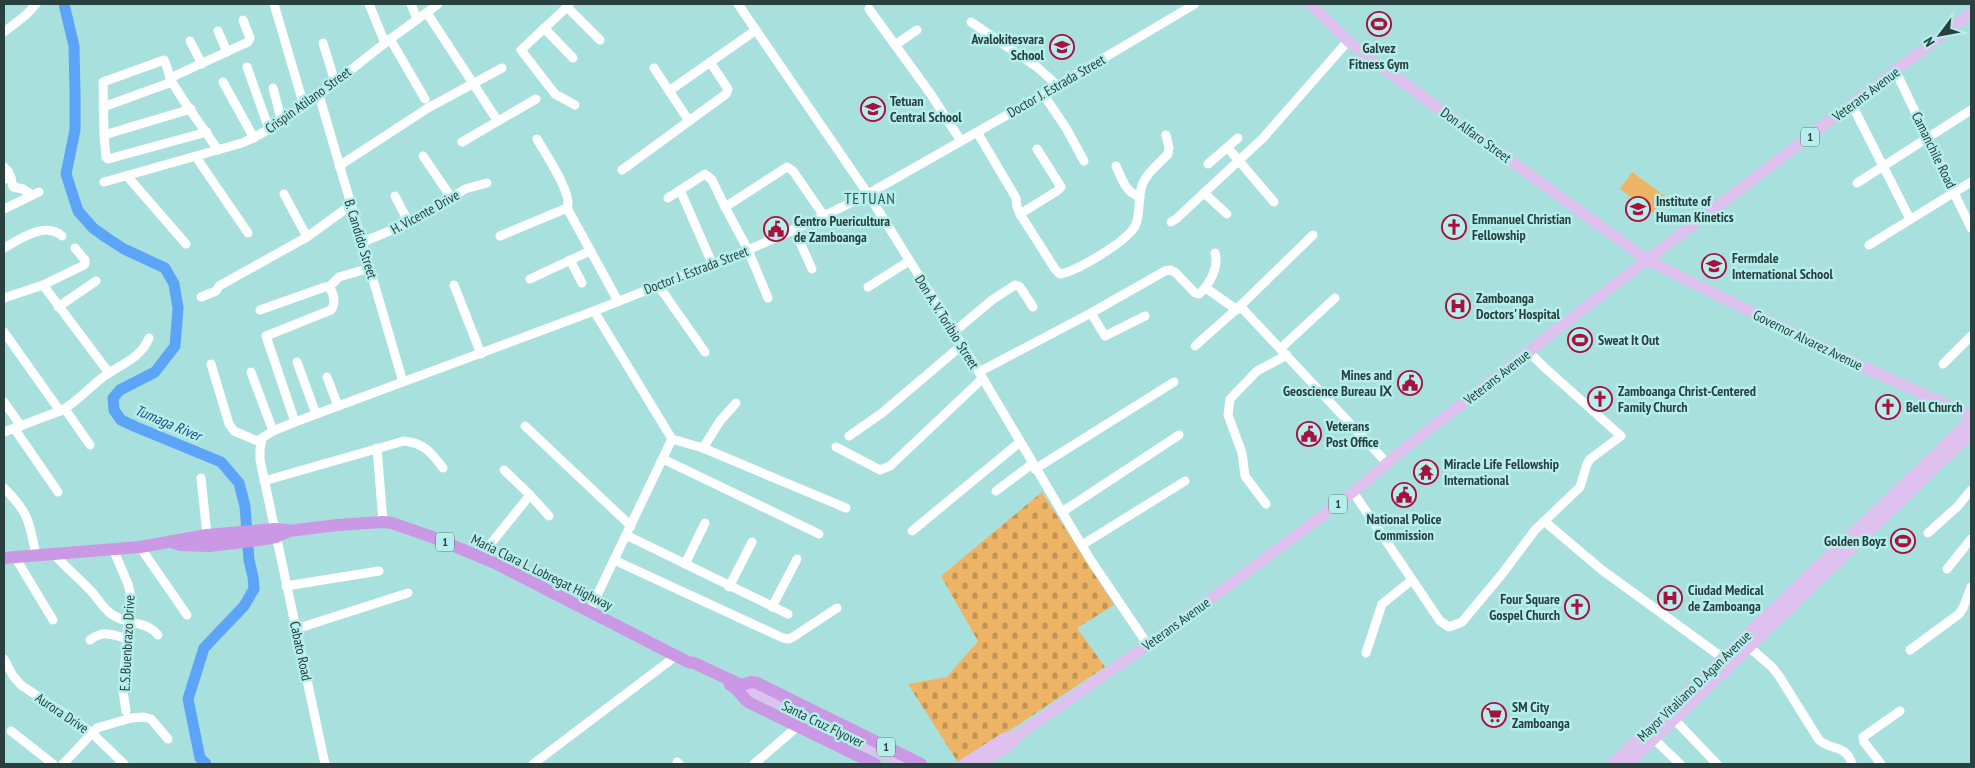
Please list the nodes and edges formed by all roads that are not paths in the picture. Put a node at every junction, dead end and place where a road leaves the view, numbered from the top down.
1 (36, 4) edge
2 (274, 4) edge
3 (368, 4) edge
4 (411, 4) edge
5 (438, 4) edge
6 (738, 4) edge
7 (1195, 4) edge
8 (1310, 4) edge
9 (568, 6) edge
10 (869, 9) dead end
11 (426, 13) junction
12 (1970, 17) edge
13 (417, 19) junction
14 (243, 20) dead end
15 (971, 22) dead end
16 (544, 28) junction
17 (756, 30) junction
18 (917, 30) dead end
19 (218, 31) dead end
20 (4, 32) edge
21 (600, 40) dead end
22 (190, 41) dead end
23 (388, 41) junction
24 (1348, 41) junction
25 (323, 43) dead end
26 (895, 45) junction
27 (227, 52) junction
28 (573, 58) dead end
29 (710, 62) junction
30 (202, 64) junction
31 (247, 67) dead end
32 (502, 68) dead end
33 (654, 68) dead end
34 (1896, 72) junction
35 (171, 80) junction
36 (223, 82) dead end
37 (335, 82) junction
38 (473, 83) junction
39 (1057, 86) junction
40 (273, 88) dead end
41 (669, 91) junction
42 (1043, 94) junction
43 (319, 95) junction
44 (536, 98) dead end
45 (424, 99) dead end
46 (1852, 105) junction
47 (304, 106) junction
48 (575, 106) dead end
49 (103, 107) junction
50 (191, 109) junction
51 (1971, 110) edge
52 (498, 120) junction
53 (689, 121) junction
54 (282, 122) junction
55 (270, 128) junction
56 (207, 132) junction
57 (977, 132) junction
58 (104, 135) junction
59 (1166, 135) dead end
60 (254, 138) junction
61 (1238, 138) dead end
62 (1928, 138) junction
63 (537, 139) dead end
64 (961, 141) junction
65 (462, 142) dead end
66 (1228, 148) junction
67 (1037, 149) dead end
68 (218, 150) junction
69 (196, 156) junction
70 (423, 156) dead end
71 (1084, 161) dead end
72 (1239, 162) junction
73 (1208, 164) dead end
74 (1883, 165) junction
75 (339, 166) junction
76 (1116, 166) dead end
77 (4, 167) edge
78 (622, 170) dead end
79 (127, 176) junction
80 (7, 179) edge
81 (104, 182) dead end
82 (1971, 182) edge
83 (487, 183) dead end
84 (1857, 183) dead end
85 (680, 190) junction
86 (1954, 192) junction
87 (284, 194) dead end
88 (868, 194) junction
89 (1204, 194) junction
90 (395, 196) dead end
91 (451, 196) junction
92 (1140, 196) junction
93 (668, 198) dead end
94 (1274, 202) dead end
95 (351, 205) junction
96 (568, 208) junction
97 (725, 208) junction
98 (4, 209) edge
99 (1020, 214) junction
100 (1227, 214) dead end
101 (824, 216) junction
102 (1910, 219) junction
103 (1171, 222) dead end
104 (409, 223) junction
105 (1971, 228) edge
106 (794, 230) junction
107 (248, 233) dead end
108 (1313, 235) dead end
109 (62, 236) dead end
110 (500, 236) dead end
111 (307, 237) junction
112 (362, 242) junction
113 (186, 244) dead end
114 (1869, 245) dead end
115 (4, 248) edge
116 (75, 248) dead end
117 (748, 250) junction
118 (590, 251) junction
119 (1215, 252) dead end
120 (570, 260) junction
121 (910, 260) junction
122 (1647, 260) junction
123 (712, 263) junction
124 (370, 268) junction
125 (812, 269) dead end
126 (530, 278) dead end
127 (96, 281) dead end
128 (582, 283) dead end
129 (43, 285) junction
130 (454, 285) dead end
131 (658, 285) junction
132 (329, 287) junction
133 (868, 287) dead end
134 (1206, 288) junction
135 (201, 297) dead end
136 (4, 298) edge
137 (768, 298) dead end
138 (1335, 298) dead end
139 (618, 301) junction
140 (58, 307) junction
141 (1033, 307) dead end
142 (1238, 308) junction
143 (260, 310) dead end
144 (594, 311) junction
145 (1091, 313) junction
146 (1145, 316) dead end
147 (4, 332) edge
148 (954, 332) junction
149 (1971, 336) edge
150 (149, 338) dead end
151 (962, 344) junction
152 (1195, 346) dead end
153 (1284, 351) junction
154 (705, 352) dead end
155 (1529, 352) junction
156 (481, 354) junction
157 (297, 362) dead end
158 (210, 364) dead end
159 (1943, 364) dead end
160 (251, 372) dead end
161 (109, 373) junction
162 (980, 375) junction
163 (328, 377) dead end
164 (403, 382) junction
165 (1174, 382) dead end
166 (4, 402) edge
167 (736, 403) dead end
168 (338, 406) junction
169 (62, 410) junction
170 (316, 414) junction
171 (1971, 416) edge
172 (1971, 420) edge
173 (295, 422) junction
174 (525, 426) dead end
175 (18, 427) junction
176 (273, 431) junction
177 (4, 432) edge
178 (1971, 433) edge
179 (1179, 435) dead end
180 (849, 436) dead end
181 (672, 439) junction
182 (260, 442) junction
183 (1020, 442) junction
184 (90, 445) dead end
185 (836, 447) dead end
186 (377, 448) junction
187 (703, 448) junction
188 (663, 459) junction
189 (1387, 463) junction
190 (1034, 467) junction
191 (444, 468) dead end
192 (504, 470) dead end
193 (201, 478) dead end
194 (1185, 480) dead end
195 (264, 481) junction
196 (4, 488) edge
197 (1971, 490) edge
198 (58, 492) dead end
199 (996, 492) dead end
200 (1353, 492) junction
201 (530, 495) junction
202 (1266, 504) dead end
203 (846, 508) dead end
204 (1062, 512) junction
205 (549, 516) dead end
206 (1544, 521) junction
207 (383, 522) junction
208 (705, 523) dead end
209 (630, 526) junction
210 (912, 531) dead end
211 (275, 533) junction
212 (1928, 533) dead end
213 (819, 534) dead end
214 (207, 535) junction
215 (626, 535) junction
216 (230, 538) junction
217 (1971, 539) edge
218 (171, 542) junction
219 (752, 542) dead end
220 (1082, 545) junction
221 (140, 547) junction
222 (1847, 547) junction
223 (113, 549) junction
224 (54, 554) junction
225 (36, 555) junction
226 (480, 557) junction
227 (10, 558) edge
228 (797, 558) dead end
229 (614, 560) junction
230 (685, 564) junction
231 (1947, 569) dead end
232 (379, 571) dead end
233 (1412, 580) junction
234 (286, 586) junction
235 (729, 587) junction
236 (1971, 587) edge
237 (408, 593) dead end
238 (772, 607) junction
239 (837, 608) dead end
240 (589, 612) junction
241 (788, 614) dead end
242 (187, 615) dead end
243 (54, 620) dead end
244 (127, 621) junction
245 (296, 629) junction
246 (158, 634) dead end
247 (90, 640) dead end
248 (128, 640) junction
249 (1750, 642) junction
250 (1148, 645) junction
251 (1910, 650) dead end
252 (1366, 653) dead end
253 (1723, 658) junction
254 (4, 659) edge
255 (682, 659) junction
256 (740, 687) junction
257 (126, 711) dead end
258 (1900, 711) dead end
259 (1671, 715) junction
260 (798, 726) junction
261 (851, 730) junction
262 (11, 731) dead end
263 (91, 732) junction
264 (832, 732) junction
265 (1018, 735) junction
266 (168, 739) dead end
267 (1654, 739) junction
268 (881, 745) junction
269 (842, 748) junction
270 (912, 763) edge
271 (53, 764) edge
272 (63, 764) edge
273 (124, 764) edge
274 (325, 764) edge
275 (533, 764) edge
276 (754, 764) edge
277 (874, 764) edge
278 (890, 764) edge
279 (964, 764) edge
280 (980, 764) edge
281 (1612, 764) edge
282 (1629, 764) edge
283 (1680, 764) edge
284 (1718, 764) edge
285 (1852, 764) edge
286 (1881, 764) edge

1 - 20 street
2 - 47 street
3 - 23 street
4 - 13 street
5 - 11 street, Crispin Atilano Street
6 - 17 street, Don A. V. Toribio Street
7 - 39 street, Doctor J. Estrada Street
8 - 24 main road, Don Alfaro Street
9 - 16 street
9 - 21 street
10 - 26 street
11 - 13 street, Crispin Atilano Street
11 - 38 street
12 - 34 main road, Veterans Avenue / 1
13 - 23 street, Crispin Atilano Street
14 - 27 street
15 - 39 street
16 - 28 street
16 - 48 street
17 - 29 street
17 - 88 street, Don A. V. Toribio Street
18 - 26 street
19 - 27 street
22 - 30 street
23 - 37 street, Crispin Atilano Street
23 - 45 street
24 - 72 street
24 - 122 main road, Don Alfaro Street
25 - 37 street
26 - 64 street
27 - 30 street
29 - 41 street
29 - 53 street
30 - 35 street
31 - 55 street
32 - 38 street
33 - 41 street
34 - 46 main road, Veterans Avenue / 1
34 - 62 street, Camanchile Road
35 - 49 street
35 - 49 street
35 - 50 street
36 - 60 street
37 - 43 street, Crispin Atilano Street
38 - 52 street
38 - 75 street
39 - 42 street, Doctor J. Estrada Street
40 - 54 street
41 - 53 street
42 - 57 street, Doctor J. Estrada Street
42 - 71 street
43 - 47 street, Crispin Atilano Street
43 - 75 street, B. Candido Street
44 - 52 street
46 - 74 street
46 - 122 main road, Veterans Avenue / 1
47 - 54 street, Crispin Atilano Street
49 - 58 street
50 - 56 street
50 - 58 street
51 - 62 street
52 - 65 street
53 - 78 street
54 - 55 street, Crispin Atilano Street
55 - 60 street, Crispin Atilano Street
56 - 58 street
56 - 68 street
57 - 64 street, Doctor J. Estrada Street
57 - 99 street
59 - 92 street
60 - 68 street, Crispin Atilano Street
61 - 66 street
62 - 74 street
62 - 86 street, Camanchile Road
63 - 96 street
64 - 88 street, Doctor J. Estrada Street
66 - 72 street
66 - 73 street
67 - 99 street
68 - 69 street, Crispin Atilano Street
69 - 79 street, Crispin Atilano Street
69 - 107 street
70 - 91 street
72 - 89 street
72 - 94 street
74 - 84 street
74 - 102 street
75 - 95 street, B. Candido Street
76 - 92 street
77 - 80 street
79 - 81 street, Crispin Atilano Street
79 - 113 street
80 - 98 street
82 - 86 street
83 - 91 street, H. Vicente Drive
85 - 93 street
85 - 97 street
85 - 123 street
86 - 102 street
86 - 105 street, Camanchile Road
87 - 111 street
88 - 101 street, Doctor J. Estrada Street
88 - 121 street, Don A. V. Toribio Street
89 - 100 street
89 - 103 street
90 - 104 street
91 - 104 street, H. Vicente Drive
92 - 99 street
95 - 111 street
95 - 112 street, B. Candido Street
96 - 110 street
96 - 118 street
97 - 101 street
97 - 117 street
101 - 106 street, Doctor J. Estrada Street
102 - 114 street
104 - 112 street, H. Vicente Drive
106 - 117 street, Doctor J. Estrada Street
106 - 125 street
108 - 142 street
109 - 115 street
111 - 135 street
112 - 124 street, B. Candido Street
116 - 129 street
117 - 123 street, Doctor J. Estrada Street
117 - 137 street
118 - 120 street
118 - 139 street
119 - 134 street
120 - 126 street
120 - 128 street
121 - 133 street
121 - 148 street, Don A. V. Toribio Street
122 - 155 main road, Veterans Avenue / 1
122 - 171 main road, Governor Alvarez Avenue
123 - 131 street, Doctor J. Estrada Street
124 - 132 street
124 - 164 street, B. Candido Street
127 - 140 street
129 - 136 street
129 - 140 street
130 - 156 street
131 - 139 street, Doctor J. Estrada Street
131 - 154 street
132 - 143 street
132 - 173 street
134 - 142 street
134 - 145 street
138 - 153 street
139 - 144 street, Doctor J. Estrada Street
140 - 161 street
141 - 148 street
142 - 152 street
142 - 153 street
144 - 156 street, Doctor J. Estrada Street
144 - 181 street
145 - 146 street
145 - 162 street
147 - 169 street
148 - 151 street, Don A. V. Toribio Street
149 - 159 street
150 - 161 street
151 - 162 street, Don A. V. Toribio Street
151 - 180 street
153 - 189 street
153 - 202 street
155 - 189 main road, Veterans Avenue / 1
155 - 206 street
156 - 164 street, Doctor J. Estrada Street
157 - 170 street
158 - 182 street
160 - 176 street
161 - 169 street
162 - 183 street, Don A. V. Toribio Street
162 - 185 street
163 - 168 street
164 - 168 street, Doctor J. Estrada Street
165 - 190 street
166 - 175 street
167 - 187 street
168 - 170 street, Doctor J. Estrada Street
169 - 175 street
169 - 184 street
170 - 173 street, Doctor J. Estrada Street
172 - 222 main road, Mayor Vitaliano D. Agan Avenue
173 - 176 street, Doctor J. Estrada Street
174 - 209 street
175 - 177 street
175 - 198 street
176 - 182 street, Doctor J. Estrada Street
178 - 222 main road, Mayor Vitaliano D. Agan Avenue
179 - 204 street
181 - 187 street
181 - 188 street
182 - 195 street
183 - 190 street, Don A. V. Toribio Street
183 - 210 street
186 - 191 street
186 - 195 street
186 - 207 street
187 - 203 street
188 - 209 street
188 - 213 street
189 - 200 main road, Veterans Avenue / 1
190 - 199 street
190 - 204 street, Don A. V. Toribio Street
192 - 201 street
193 - 214 street
194 - 220 street
195 - 211 street
196 - 225 street
197 - 212 street
200 - 233 street
200 - 250 main road, Veterans Avenue / 1
201 - 205 street
201 - 226 street
204 - 220 street, Don A. V. Toribio Street
206 - 233 street
206 - 253 street
207 - 211 highway, Maria Clara L. Lobregat Highway / 1
207 - 226 highway, Maria Clara L. Lobregat Highway / 1
208 - 230 street
209 - 215 street
211 - 216 highway, Maria Clara L. Lobregat Highway / 1
211 - 234 street, Cabato Road
214 - 216 highway, Maria Clara L. Lobregat Highway / 1
214 - 218 highway, Maria Clara L. Lobregat Highway / 1
215 - 229 street
215 - 230 street
216 - 218 highway, Maria Clara L. Lobregat Highway / 1
217 - 231 street
218 - 221 highway, Maria Clara L. Lobregat Highway / 1
219 - 235 street
220 - 250 street, Don A. V. Toribio Street
221 - 223 highway, Maria Clara L. Lobregat Highway / 1
221 - 242 street
222 - 249 main road, Mayor Vitaliano D. Agan Avenue
223 - 224 highway, Maria Clara L. Lobregat Highway / 1
223 - 244 street, E.S.Buenbrazo Drive
224 - 225 highway, Maria Clara L. Lobregat Highway / 1
224 - 244 street
225 - 227 highway, Maria Clara L. Lobregat Highway / 1
226 - 240 highway, Maria Clara L. Lobregat Highway / 1
227 - 243 street
228 - 238 street
229 - 239 street
229 - 240 street
230 - 235 street
232 - 234 street
233 - 252 street
234 - 245 street, Cabato Road
235 - 238 street
236 - 251 street
237 - 245 street
238 - 241 street
240 - 255 highway, Maria Clara L. Lobregat Highway / 1
244 - 246 street
244 - 248 street, E.S.Buenbrazo Drive
245 - 274 street, Cabato Road
247 - 248 street
248 - 257 street, E.S.Buenbrazo Drive
249 - 253 main road, Mayor Vitaliano D. Agan Avenue
249 - 259 main road, Mayor Vitaliano D. Agan Avenue
249 - 285 street
250 - 265 main road, Veterans Avenue / 1
253 - 259 main road, Mayor Vitaliano D. Agan Avenue
254 - 263 street, Aurora Drive
255 - 256 highway, Maria Clara L. Lobregat Highway
255 - 275 street
256 - 260 highway, Maria Clara L. Lobregat Highway / 1
256 - 261 highway, Maria Clara L. Lobregat Highway / 1
256 - 264 main road, Santa Cruz Flyover
258 - 286 street
259 - 267 main road, Mayor Vitaliano D. Agan Avenue
259 - 281 main road, Mayor Vitaliano D. Agan Avenue
259 - 284 street
260 - 269 highway, Maria Clara L. Lobregat Highway / 1
260 - 276 street
261 - 268 highway, Maria Clara L. Lobregat Highway / 1
261 - 269 highway
262 - 271 street
263 - 266 street
263 - 272 street
263 - 273 street, Aurora Drive
264 - 270 main road, Santa Cruz Flyover
264 - 278 main road, Santa Cruz Flyover
265 - 279 main road, Veterans Avenue / 1
265 - 280 main road, Veterans Avenue / 1
267 - 282 main road, Mayor Vitaliano D. Agan Avenue
267 - 283 street
268 - 270 highway, Maria Clara L. Lobregat Highway / 1
268 - 277 highway
269 - 277 highway, Maria Clara L. Lobregat Highway / 1

